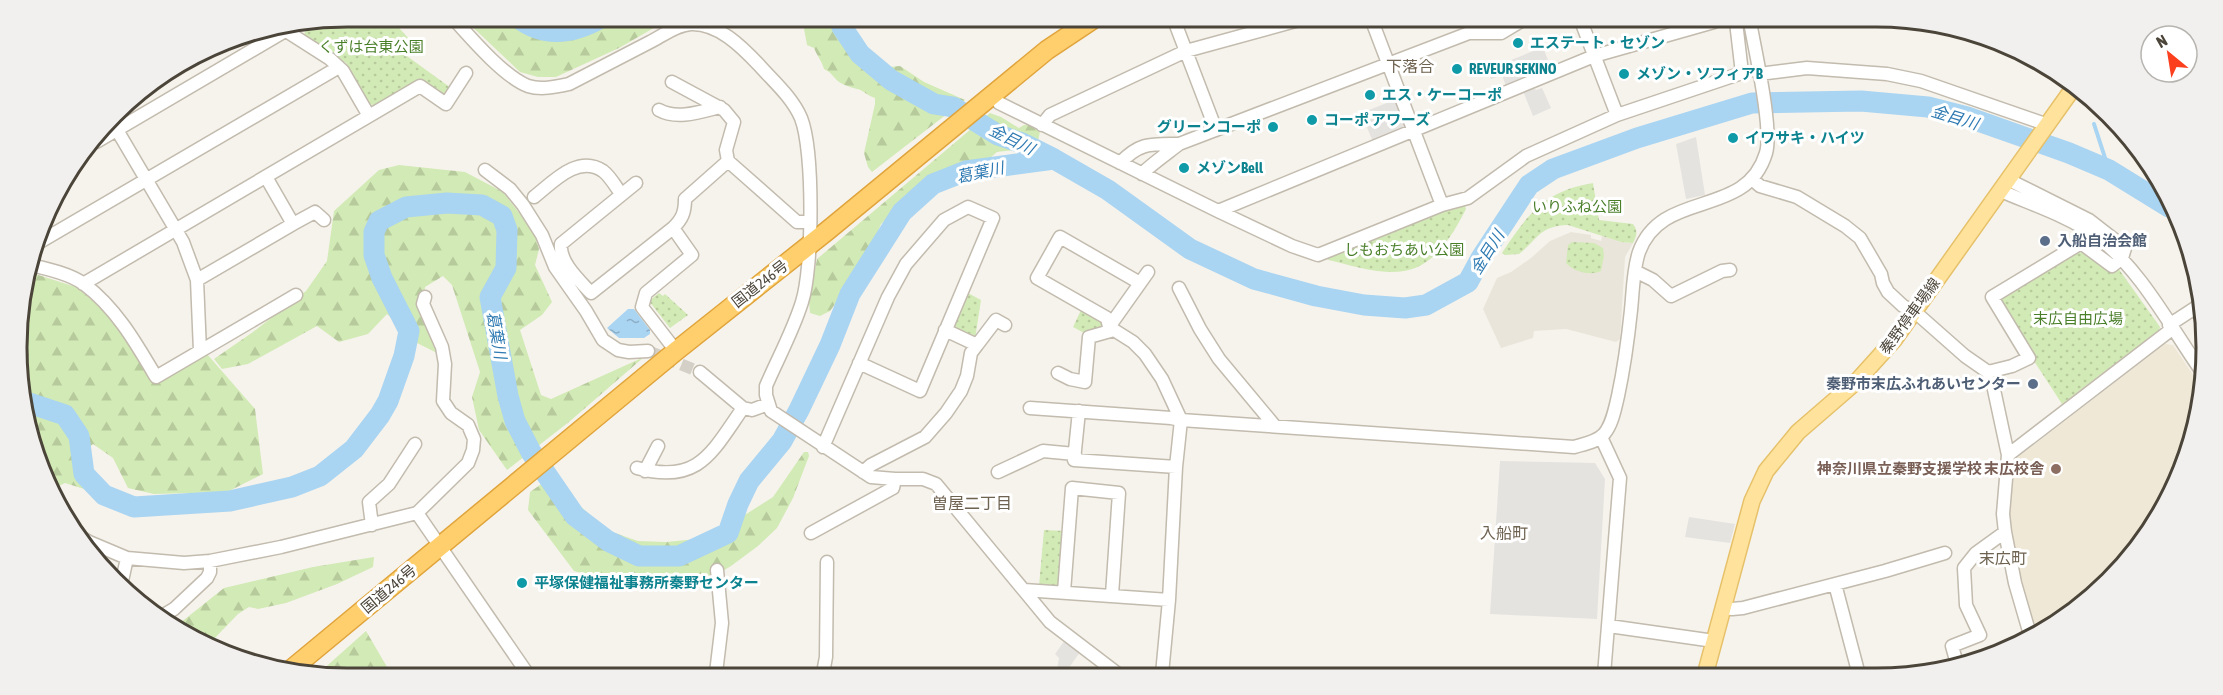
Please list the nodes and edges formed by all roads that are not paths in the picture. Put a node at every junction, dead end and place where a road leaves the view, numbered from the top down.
1 (462, 27) edge
2 (673, 27) edge
3 (712, 27) edge
4 (1082, 27) edge
5 (1177, 27) edge
6 (1264, 27) edge
7 (1374, 27) edge
8 (1475, 27) edge
9 (1511, 27) edge
10 (1583, 27) edge
11 (1696, 27) edge
12 (1737, 27) edge
13 (1751, 27) edge
14 (288, 33) edge
15 (1469, 33) junction
16 (275, 36) edge
17 (1186, 51) junction
18 (1594, 56) junction
19 (1388, 63) junction
20 (339, 67) junction
21 (466, 73) dead end
22 (1759, 77) junction
23 (672, 82) dead end
24 (2070, 92) edge
25 (999, 103) dead end
26 (720, 107) junction
27 (659, 110) dead end
28 (1617, 115) junction
29 (369, 116) junction
30 (1042, 125) junction
31 (2046, 127) junction
32 (1216, 129) junction
33 (117, 130) junction
34 (1414, 130) junction
35 (108, 135) edge
36 (1179, 144) junction
37 (728, 161) junction
38 (1120, 164) junction
39 (485, 170) dead end
40 (1142, 174) junction
41 (266, 177) junction
42 (146, 180) junction
43 (1753, 180) junction
44 (2009, 180) junction
45 (636, 183) dead end
46 (621, 194) junction
47 (534, 197) dead end
48 (1442, 205) junction
49 (1218, 211) junction
50 (324, 220) dead end
51 (809, 222) junction
52 (293, 224) junction
53 (673, 228) junction
54 (175, 229) junction
55 (46, 238) edge
56 (810, 244) junction
57 (2122, 258) junction
58 (38, 267) edge
59 (1730, 270) dead end
60 (1635, 271) junction
61 (1148, 272) dead end
62 (571, 279) junction
63 (197, 280) junction
64 (1140, 283) junction
65 (83, 284) junction
66 (1179, 288) dead end
67 (296, 295) dead end
68 (424, 297) dead end
69 (2193, 309) edge
70 (1914, 311) junction
71 (1005, 325) dead end
72 (2171, 327) junction
73 (1112, 329) junction
74 (945, 330) junction
75 (977, 345) junction
76 (200, 351) junction
77 (648, 351) tunnel mouth
78 (676, 351) junction
79 (2195, 362) edge
80 (859, 363) junction
81 (700, 372) tunnel mouth
82 (1988, 372) junction
83 (1058, 373) dead end
84 (768, 404) junction
85 (743, 408) junction
86 (1030, 408) dead end
87 (1079, 411) junction
88 (1181, 420) junction
89 (1274, 425) junction
90 (1601, 437) junction
91 (415, 444) dead end
92 (819, 444) junction
93 (658, 446) dead end
94 (1075, 454) junction
95 (2008, 455) junction
96 (1176, 467) junction
97 (863, 472) junction
98 (998, 472) dead end
99 (895, 479) junction
100 (417, 513) junction
101 (372, 525) junction
102 (2006, 532) junction
103 (811, 533) dead end
104 (94, 544) edge
105 (439, 546) junction
106 (1945, 553) dead end
107 (127, 558) junction
108 (210, 561) junction
109 (826, 562) dead end
110 (717, 570) dead end
111 (123, 576) edge
112 (1835, 584) junction
113 (1024, 590) junction
114 (1064, 592) junction
115 (1112, 595) junction
116 (1169, 600) junction
117 (1722, 608) junction
118 (167, 613) edge
119 (1609, 626) junction
120 (2028, 629) edge
121 (1714, 641) junction
122 (315, 651) junction
123 (1955, 658) edge
124 (298, 664) edge
125 (303, 665) edge
126 (524, 668) edge
127 (717, 668) edge
128 (824, 668) edge
129 (1110, 668) edge
130 (1163, 668) edge
131 (1605, 668) edge
132 (1707, 668) edge
133 (1857, 668) edge

1 - 2 street
3 - 51 street
4 - 56 highway, 国道246号
5 - 17 street
6 - 17 street
7 - 19 street
8 - 15 street
9 - 15 street
10 - 18 street
11 - 18 street
12 - 28 street
13 - 22 street
14 - 20 street
15 - 19 street
16 - 33 street
17 - 30 street
17 - 32 street
18 - 28 street
18 - 34 street
19 - 32 street
19 - 34 street
20 - 29 street
20 - 42 street
21 - 29 street
22 - 31 street
22 - 43 street
23 - 26 street
24 - 31 main road, 秦野停車場線
25 - 30 street
26 - 27 street
26 - 37 street
28 - 48 street
29 - 41 street
30 - 38 street
31 - 44 main road, 秦野停車場線
32 - 36 street
33 - 35 street
33 - 42 street
34 - 48 street
34 - 49 street
36 - 38 street
36 - 40 street
37 - 51 street
37 - 53 street
38 - 40 street
39 - 62 street
40 - 49 street
41 - 52 street
41 - 54 street
42 - 54 street
42 - 55 street
43 - 60 street
43 - 70 street
44 - 57 street
44 - 70 main road, 秦野停車場線
45 - 46 street
46 - 47 street
46 - 62 street
48 - 49 street
50 - 52 street
51 - 56 street
52 - 63 street
53 - 62 street
53 - 78 street
54 - 63 street
54 - 65 street
56 - 78 highway, 国道246号
56 - 84 street
57 - 72 street
57 - 82 street
58 - 65 street
59 - 60 street
60 - 90 street
61 - 64 street
62 - 77 street
63 - 76 street
64 - 73 street
64 - 73 street
65 - 76 street
66 - 89 street
67 - 76 street
68 - 100 street
69 - 72 street
70 - 82 street
70 - 117 main road, 秦野停車場線
71 - 75 street
72 - 79 street
72 - 95 street
73 - 83 street
73 - 88 street
74 - 75 street
74 - 80 street
74 - 80 street
75 - 97 street
78 - 105 highway, 国道246号
80 - 92 street
81 - 85 street
82 - 95 street
84 - 85 street
84 - 92 street
85 - 93 street
86 - 87 street
87 - 88 street
87 - 94 street
88 - 89 street
88 - 96 street
89 - 90 street
90 - 119 street
91 - 101 street
92 - 97 street
94 - 96 street
94 - 98 street
95 - 102 street
96 - 116 street
97 - 99 street
99 - 103 street
99 - 113 street
100 - 101 street
100 - 105 street
101 - 108 street
102 - 120 street
102 - 123 street
104 - 107 street
105 - 122 highway, 国道246号
105 - 126 street
106 - 112 street
107 - 108 street
107 - 111 street
108 - 118 street
109 - 128 street
110 - 127 street
112 - 117 street
112 - 133 street
113 - 114 street
113 - 129 street
114 - 115 street
114 - 115 street
115 - 116 street
116 - 130 street
117 - 121 main road, 秦野停車場線
119 - 121 street
119 - 131 street
121 - 132 main road, 秦野停車場線
122 - 124 highway, 国道246号
122 - 125 highway

